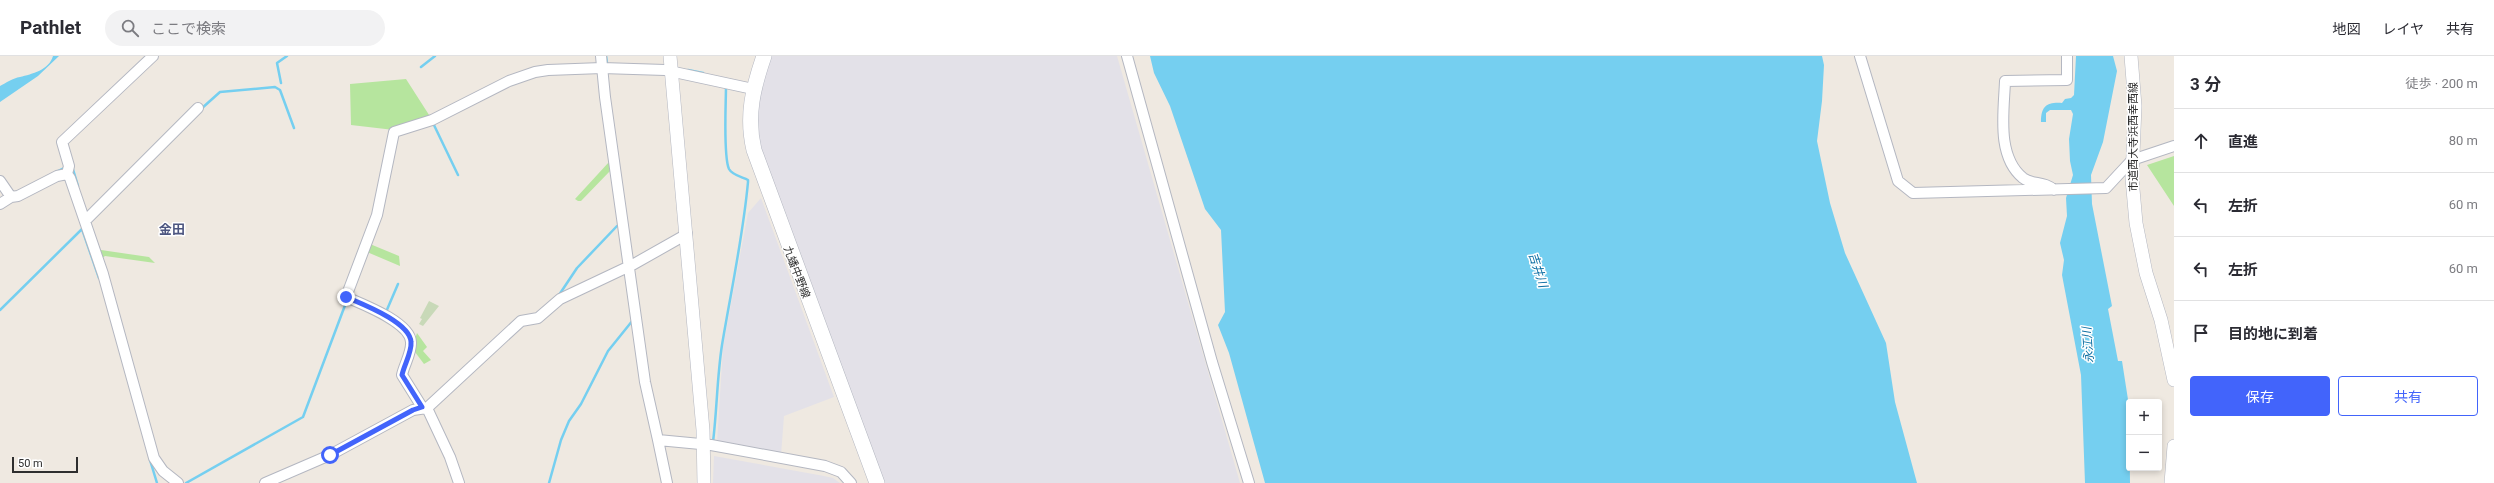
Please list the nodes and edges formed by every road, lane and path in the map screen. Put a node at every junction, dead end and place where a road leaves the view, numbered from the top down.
1 (153, 56) edge
2 (601, 56) edge
3 (670, 56) edge
4 (764, 56) edge
5 (1127, 56) edge
6 (1860, 56) edge
7 (2067, 56) edge
8 (2131, 56) edge
9 (605, 68) junction
10 (672, 71) junction
11 (753, 89) junction
12 (198, 108) dead end
13 (2174, 146) edge
14 (2132, 160) junction
15 (68, 168) junction
16 (0, 181) edge
17 (2054, 190) junction
18 (11, 197) junction
19 (0, 204) edge
20 (85, 221) junction
21 (687, 234) junction
22 (631, 265) junction
23 (2170, 338) edge
24 (2174, 380) edge
25 (425, 408) junction
26 (661, 440) junction
27 (704, 444) junction
28 (2174, 446) edge
29 (178, 483) edge
30 (265, 483) edge
31 (459, 483) edge
32 (667, 483) edge
33 (704, 483) edge
34 (851, 483) edge
35 (877, 483) edge
36 (1249, 483) edge
37 (2171, 483) edge

1 - 15 street
2 - 9 street
3 - 10 street
4 - 11 main road, 九蟠中野線
5 - 36 street
6 - 17 street
7 - 17 street
8 - 14 street, 市道西大寺浜西幸西線
9 - 10 street
9 - 22 street
9 - 25 street
10 - 11 street
10 - 21 street
11 - 35 main road, 九蟠中野線
12 - 20 street
13 - 14 street
14 - 17 street
14 - 23 street, 市道西大寺浜西幸西線
15 - 18 street
15 - 20 street
16 - 18 street
18 - 19 street
20 - 29 street
21 - 22 street
21 - 27 street
22 - 25 street
22 - 26 street
23 - 24 street, 市道西大寺浜西幸西線
25 - 30 street
25 - 31 street
26 - 27 street
26 - 32 street
27 - 33 street
27 - 34 street
28 - 37 street

